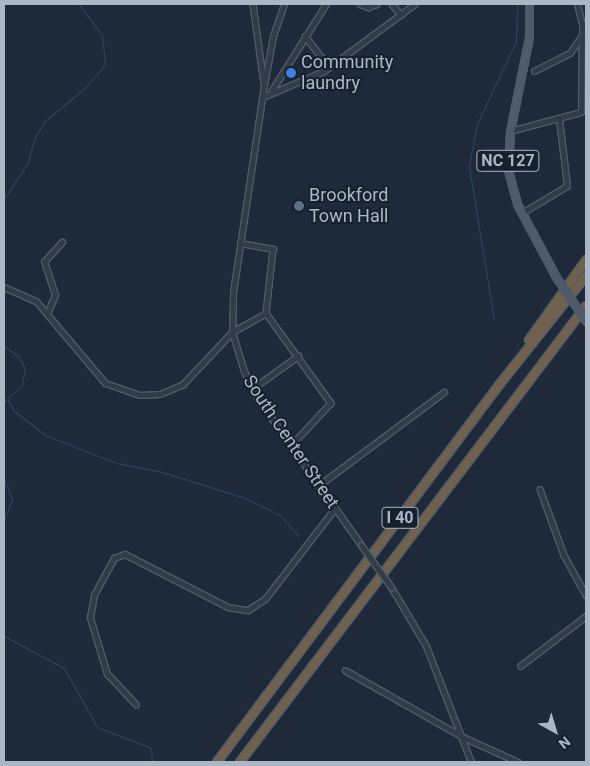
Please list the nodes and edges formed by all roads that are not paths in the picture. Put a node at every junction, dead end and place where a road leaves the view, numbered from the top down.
1 (253, 4) edge
2 (284, 4) edge
3 (326, 4) edge
4 (360, 4) edge
5 (377, 4) edge
6 (392, 4) edge
7 (415, 4) edge
8 (530, 4) edge
9 (577, 4) edge
10 (401, 15) junction
11 (304, 36) junction
12 (580, 38) junction
13 (586, 38) edge
14 (329, 67) junction
15 (534, 71) dead end
16 (264, 86) junction
17 (272, 90) junction
18 (263, 97) junction
19 (559, 119) junction
20 (510, 131) junction
21 (522, 214) junction
22 (62, 242) dead end
23 (240, 243) junction
24 (586, 260) edge
25 (586, 276) edge
26 (4, 287) edge
27 (586, 308) edge
28 (266, 313) junction
29 (47, 314) junction
30 (586, 321) edge
31 (232, 332) junction
32 (298, 356) junction
33 (508, 374) junction
34 (252, 389) junction
35 (444, 392) dead end
36 (291, 446) junction
37 (318, 486) junction
38 (540, 489) dead end
39 (335, 508) junction
40 (586, 595) edge
41 (586, 616) edge
42 (520, 666) dead end
43 (345, 670) dead end
44 (136, 705) dead end
45 (461, 736) junction
46 (217, 762) edge
47 (240, 762) edge
48 (471, 762) edge
49 (518, 762) edge

1 - 16 street
2 - 16 street, South Center Street
3 - 11 street
4 - 5 street
6 - 10 street
7 - 10 street
8 - 20 main road, NC 127
9 - 12 street
10 - 14 street
11 - 14 street
11 - 17 street
12 - 13 street
12 - 15 street
12 - 19 street
14 - 17 street
16 - 18 street, South Center Street
17 - 18 street
18 - 23 street, South Center Street
19 - 20 street
19 - 21 street
20 - 21 main road, NC 127
21 - 30 main road, NC 127, bridge
22 - 29 street
23 - 28 street
23 - 31 street, South Center Street
24 - 33 highway
25 - 33 highway, I 40
26 - 29 street
27 - 47 highway, I 40
28 - 31 street
28 - 32 street
29 - 31 street
31 - 34 street, South Center Street
32 - 34 street
32 - 36 street
33 - 46 highway, I 40
34 - 36 street, South Center Street
35 - 37 street
36 - 37 street, South Center Street
37 - 39 street, South Center Street
38 - 40 street
39 - 44 street
39 - 45 street, South Center Street, bridge
41 - 42 street
43 - 45 street
45 - 48 street, South Center Street
45 - 49 street

